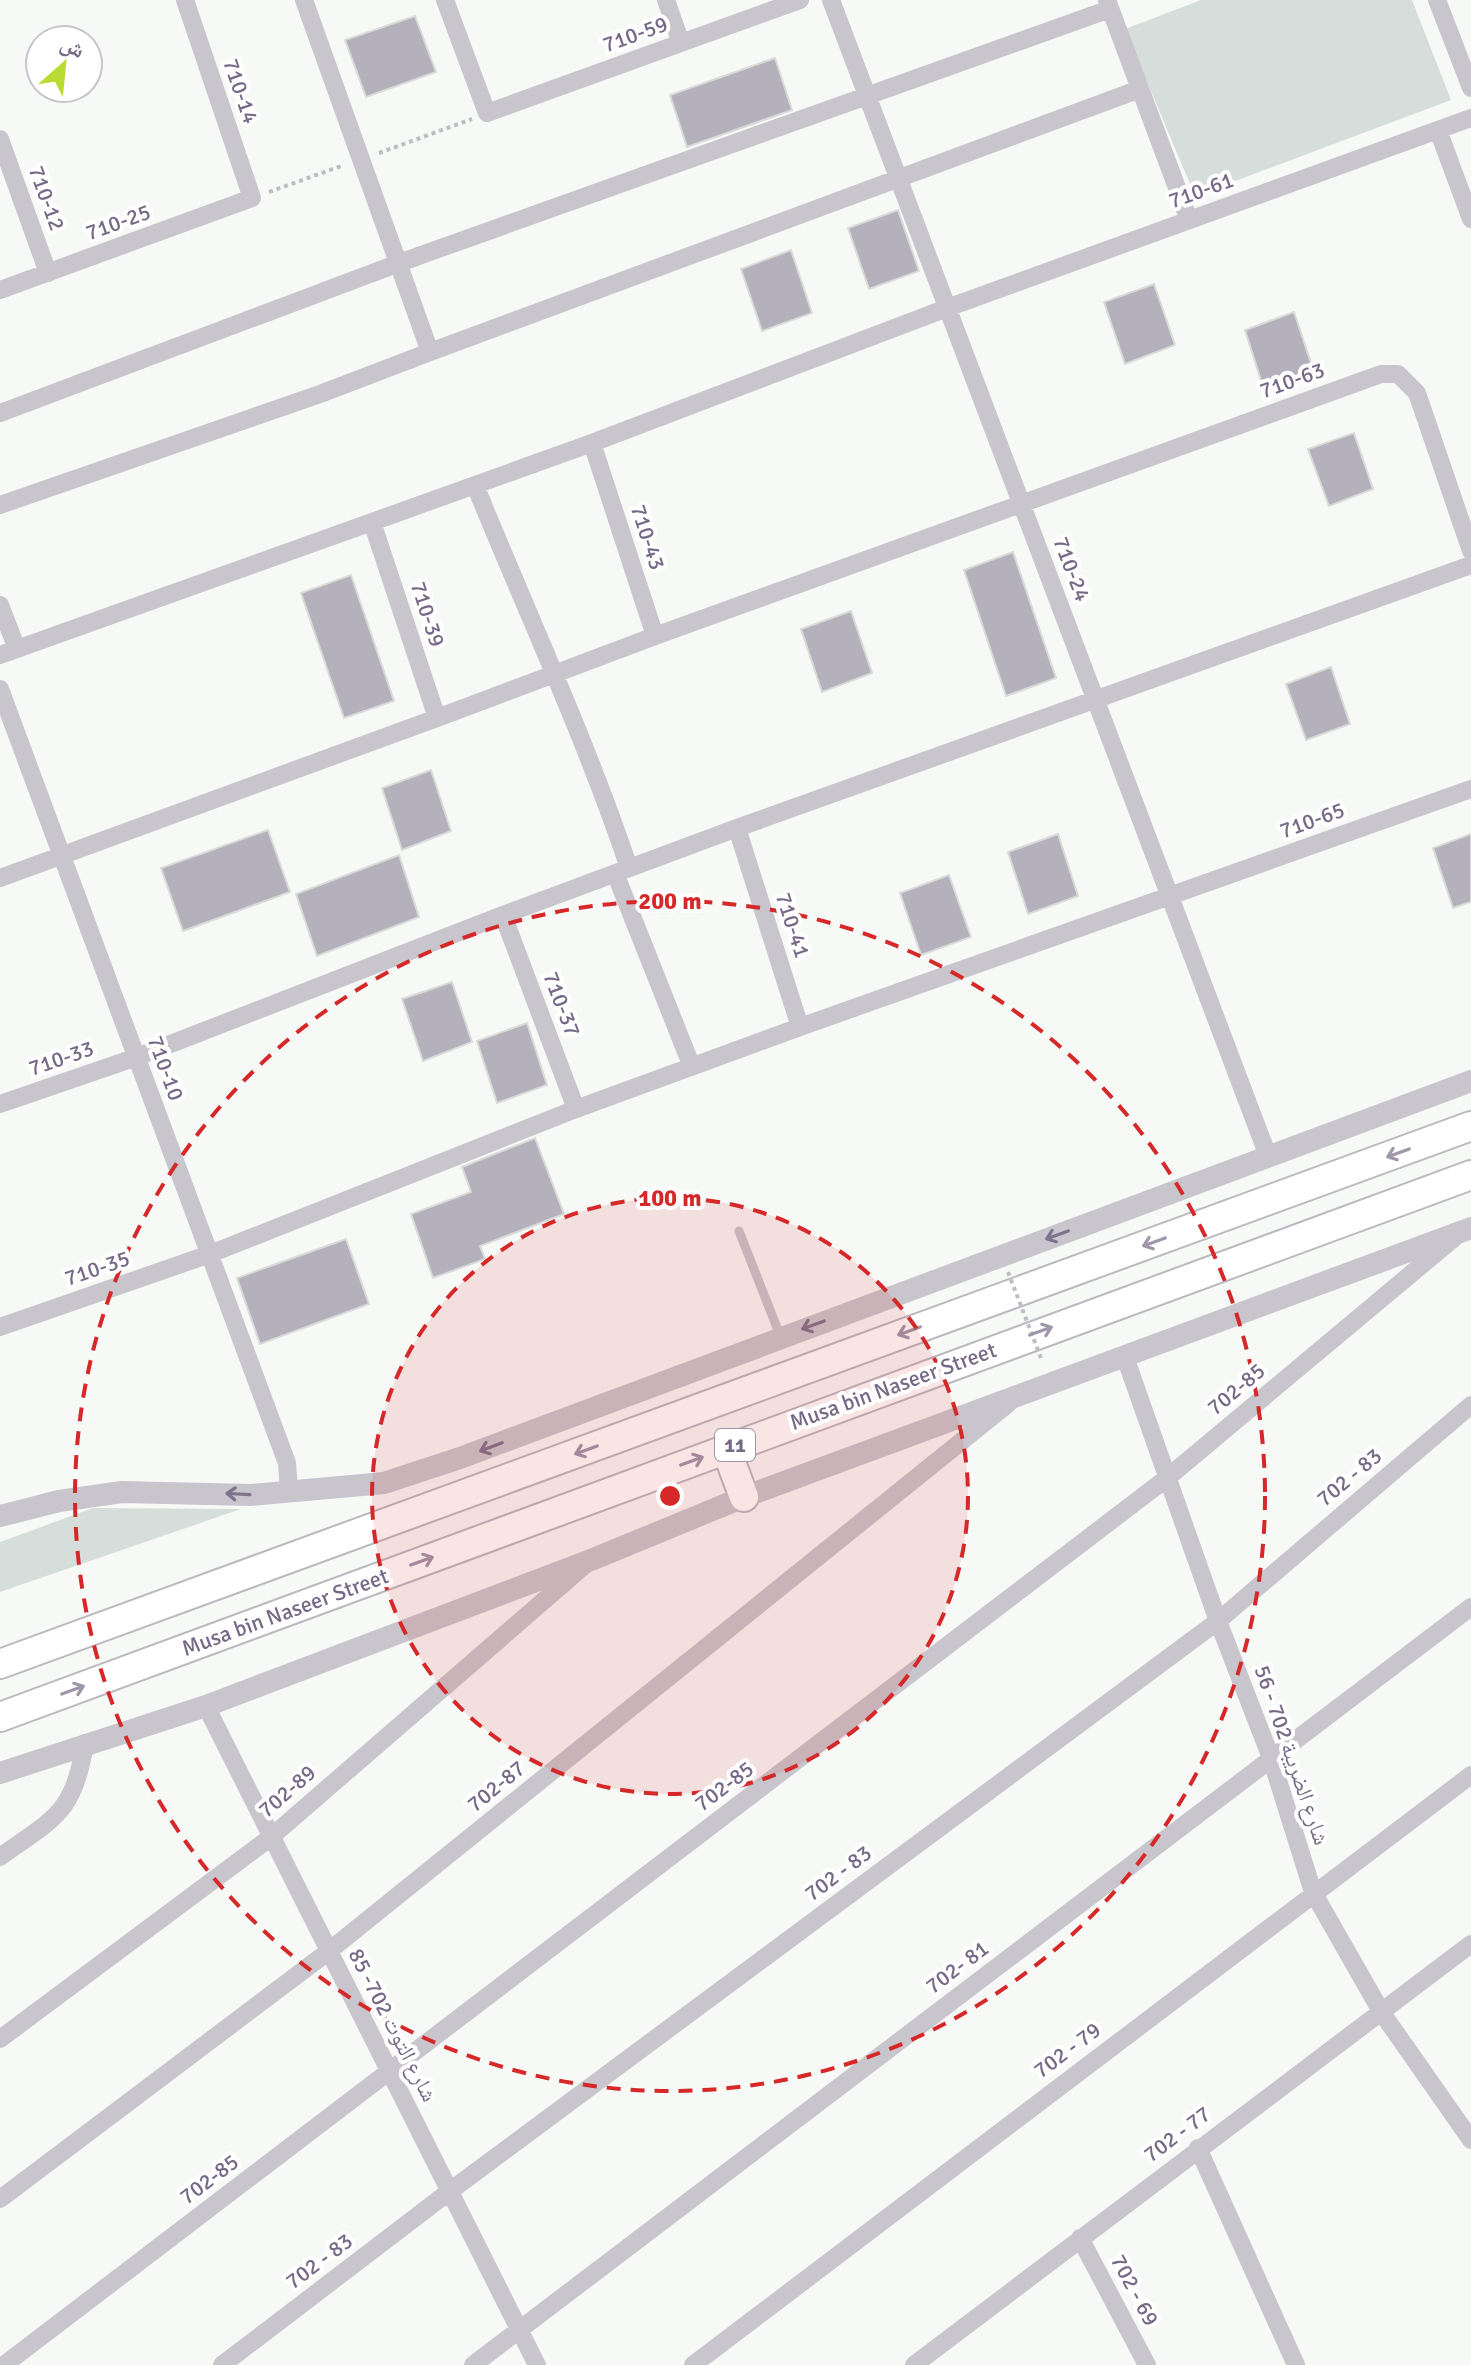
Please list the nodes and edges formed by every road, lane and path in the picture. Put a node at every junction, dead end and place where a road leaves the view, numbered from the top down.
1 (185, 0) edge
2 (304, 0) edge
3 (445, 0) edge
4 (666, 0) edge
5 (800, 0) edge
6 (831, 0) edge
7 (1437, 0) edge
8 (1109, 4) edge
9 (681, 43) junction
10 (1471, 88) edge
11 (1140, 89) junction
12 (868, 97) junction
13 (1471, 118) edge
14 (1438, 130) junction
15 (0, 139) edge
16 (898, 178) junction
17 (252, 198) joint
18 (1471, 219) edge
19 (1189, 220) junction
20 (399, 263) junction
21 (48, 273) junction
22 (0, 290) edge
23 (947, 308) junction
24 (430, 352) junction
25 (0, 413) edge
26 (592, 443) junction
27 (475, 485) junction
28 (0, 505) edge
29 (1022, 505) junction
30 (372, 522) junction
31 (1471, 551) edge
32 (1471, 565) edge
33 (0, 605) edge
34 (655, 636) junction
35 (8, 652) edge
36 (552, 675) junction
37 (0, 689) edge
38 (1095, 699) junction
39 (437, 718) junction
40 (1471, 789) edge
41 (737, 828) junction
42 (62, 856) junction
43 (622, 870) junction
44 (0, 878) edge
45 (1170, 897) junction
46 (503, 915) junction
47 (800, 1027) junction
48 (137, 1057) junction
49 (692, 1067) junction
50 (1471, 1081) edge
51 (0, 1104) edge
52 (576, 1109) junction
53 (1471, 1126) edge
54 (1268, 1156) junction
55 (1471, 1175) edge
56 (1467, 1229) edge
57 (739, 1231) dead end
58 (210, 1254) junction
59 (1008, 1272) dead end
60 (0, 1327) edge
61 (781, 1338) junction
62 (1125, 1357) junction
63 (1041, 1358) dead end
64 (1013, 1400) junction
65 (1471, 1405) edge
66 (726, 1449) junction
67 (1167, 1478) junction
68 (289, 1491) junction
69 (744, 1497) junction
70 (0, 1516) edge
71 (591, 1560) junction
72 (1471, 1607) edge
73 (1218, 1621) junction
74 (0, 1664) edge
75 (206, 1706) junction
76 (0, 1717) edge
77 (85, 1743) junction
78 (1271, 1758) junction
79 (0, 1773) edge
80 (1471, 1775) edge
81 (271, 1837) junction
82 (0, 1857) edge
83 (1313, 1892) junction
84 (1471, 1944) edge
85 (329, 1951) junction
86 (1382, 2013) junction
87 (0, 2039) edge
88 (390, 2072) junction
89 (1471, 2140) edge
90 (1198, 2148) junction
91 (450, 2191) junction
92 (0, 2199) edge
93 (1080, 2238) junction
94 (520, 2330) junction
95 (4, 2365) edge
96 (222, 2365) edge
97 (473, 2365) edge
98 (537, 2365) edge
99 (693, 2365) edge
100 (914, 2365) edge
101 (1147, 2365) edge
102 (1296, 2365) edge

1 - 17 street, 710-14
2 - 20 street
3 - 9 street, 710-59
4 - 9 street
5 - 9 street, 710-59
6 - 12 street, 710-24
7 - 10 street
8 - 11 street
8 - 12 street
11 - 16 street
11 - 19 street
12 - 16 street, 710-24
12 - 20 street
13 - 14 street, 710-61
14 - 18 street
14 - 19 street, 710-61
15 - 21 street, 710-12
16 - 23 street, 710-24
16 - 24 street
17 - 21 street, 710-25
19 - 23 street, 710-61
20 - 24 street
20 - 25 street
21 - 22 street, 710-25
23 - 26 street
23 - 29 street, 710-24
24 - 28 street
26 - 27 street
26 - 34 street, 710-43
27 - 30 street
27 - 36 street
29 - 31 street, 710-63
29 - 34 street
29 - 38 street, 710-24
30 - 35 street
30 - 39 street, 710-39
32 - 38 street
33 - 35 street
34 - 36 street
36 - 39 street
36 - 43 street
37 - 42 street, 710-10
38 - 41 street
38 - 45 street, 710-24
39 - 42 street
40 - 45 street, 710-65
41 - 43 street
41 - 47 street, 710-41
42 - 44 street
42 - 48 street, 710-10
43 - 46 street
43 - 49 street
45 - 47 street
45 - 54 street, 710-24
46 - 48 street
46 - 52 street, 710-37
47 - 49 street
48 - 51 street, 710-33
48 - 58 street, 710-10
49 - 52 street
50 - 54 street
52 - 58 street
53 -> 74 main road, Musa bin Naseer Street / 11
54 -> 61 street
66 -> 55 main road, Musa bin Naseer Street / 11
56 - 62 street
56 - 67 street, 702-85
57 - 61 lane
58 - 60 street, 710-35
58 - 68 street, 710-10
59 - 63 path, bridge
61 -> 68 street
62 - 64 street
62 - 67 street, شارع الضريبة 702 - 56
64 - 69 street
64 - 85 street, 702-87
65 - 73 street, 702 - 83
66 - 69 main road
76 -> 66 main road, Musa bin Naseer Street / 11
67 - 73 street, شارع الضريبة 702 - 56
67 - 88 street, 702-85
68 -> 70 street
69 - 71 street
71 - 75 street
71 - 81 street, 702-89
72 - 78 street, 702- 81
73 - 78 street, شارع الضريبة 702 - 56
73 - 91 street, 702 - 83
75 - 77 street
75 - 81 street, شارع التوت 702- 85
77 - 79 street
77 - 82 street
78 - 83 street, شارع الضريبة 702 - 56
78 - 94 street, 702- 81
80 - 83 street, 702 - 79
81 - 85 street, شارع التوت 702- 85
81 - 87 street, 702-89
83 - 86 street, شارع الضريبة 702 - 56
83 - 99 street, 702 - 79
84 - 86 street, 702 - 77
85 - 88 street, شارع التوت 702- 85
85 - 92 street, 702-87
86 - 89 street, شارع الضريبة 702 - 56
86 - 90 street, 702 - 77
88 - 91 street, شارع التوت 702- 85
88 - 95 street, 702-85
90 - 93 street, 702 - 77
90 - 102 street
91 - 94 street, شارع التوت 702- 85
91 - 96 street, 702 - 83
93 - 100 street, 702 - 77
93 - 101 street, 702 - 69
94 - 97 street, 702- 81
94 - 98 street, شارع التوت 702- 85

